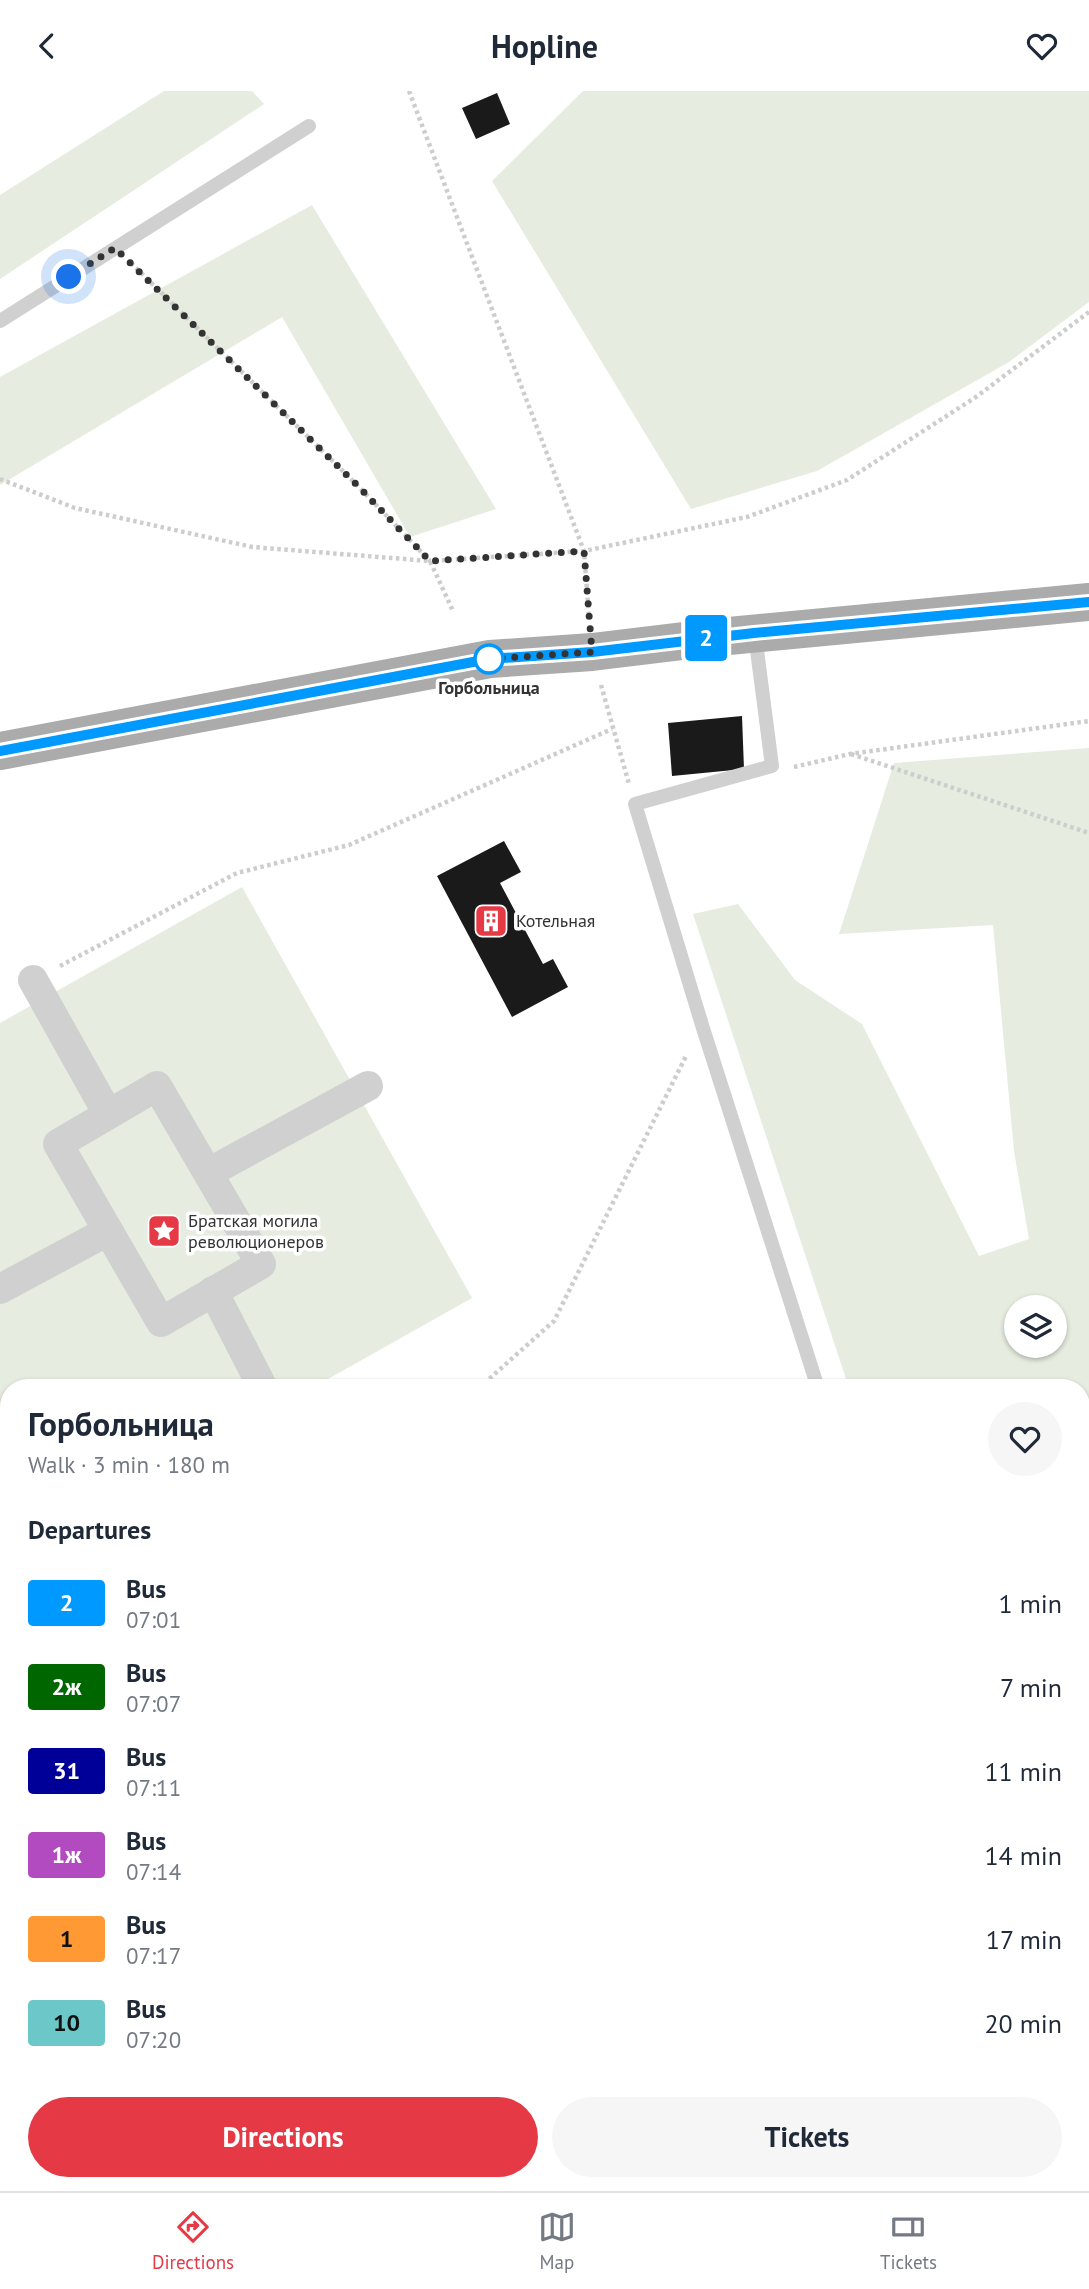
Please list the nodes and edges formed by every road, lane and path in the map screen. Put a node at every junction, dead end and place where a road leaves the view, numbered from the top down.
1 (410, 91) edge
2 (309, 126) dead end
3 (115, 248) junction
4 (1089, 312) edge
5 (0, 321) edge
6 (0, 479) edge
7 (584, 551) junction
8 (430, 561) junction
9 (1089, 602) edge
10 (453, 611) dead end
11 (754, 633) junction
12 (592, 652) junction
13 (1089, 721) edge
14 (612, 729) junction
15 (0, 751) edge
16 (850, 754) junction
17 (783, 770) dead end
18 (635, 804) junction
19 (1089, 833) edge
20 (33, 980) joint
21 (702, 1025) junction
22 (368, 1086) dead end
23 (108, 1114) junction
24 (208, 1173) junction
25 (108, 1231) junction
26 (0, 1289) edge
27 (213, 1291) junction
28 (258, 1379) edge
29 (489, 1379) edge
30 (815, 1379) edge

1 - 7 path
2 - 3 lane
3 - 5 lane
3 - 8 path
4 - 7 path
6 - 8 path
7 - 8 path
7 - 12 path
8 - 10 path
9 - 11 main road
11 - 12 main road
11 - 18 lane
12 - 14 path
12 - 15 main road
13 - 16 path
14 - 18 path
14 - 20 path
16 - 17 path
16 - 19 path
18 - 21 lane
20 - 23 street
21 - 29 path
21 - 30 lane
22 - 24 street
23 - 24 street
23 - 25 street
24 - 27 street
25 - 26 street
25 - 27 street
27 - 28 street

